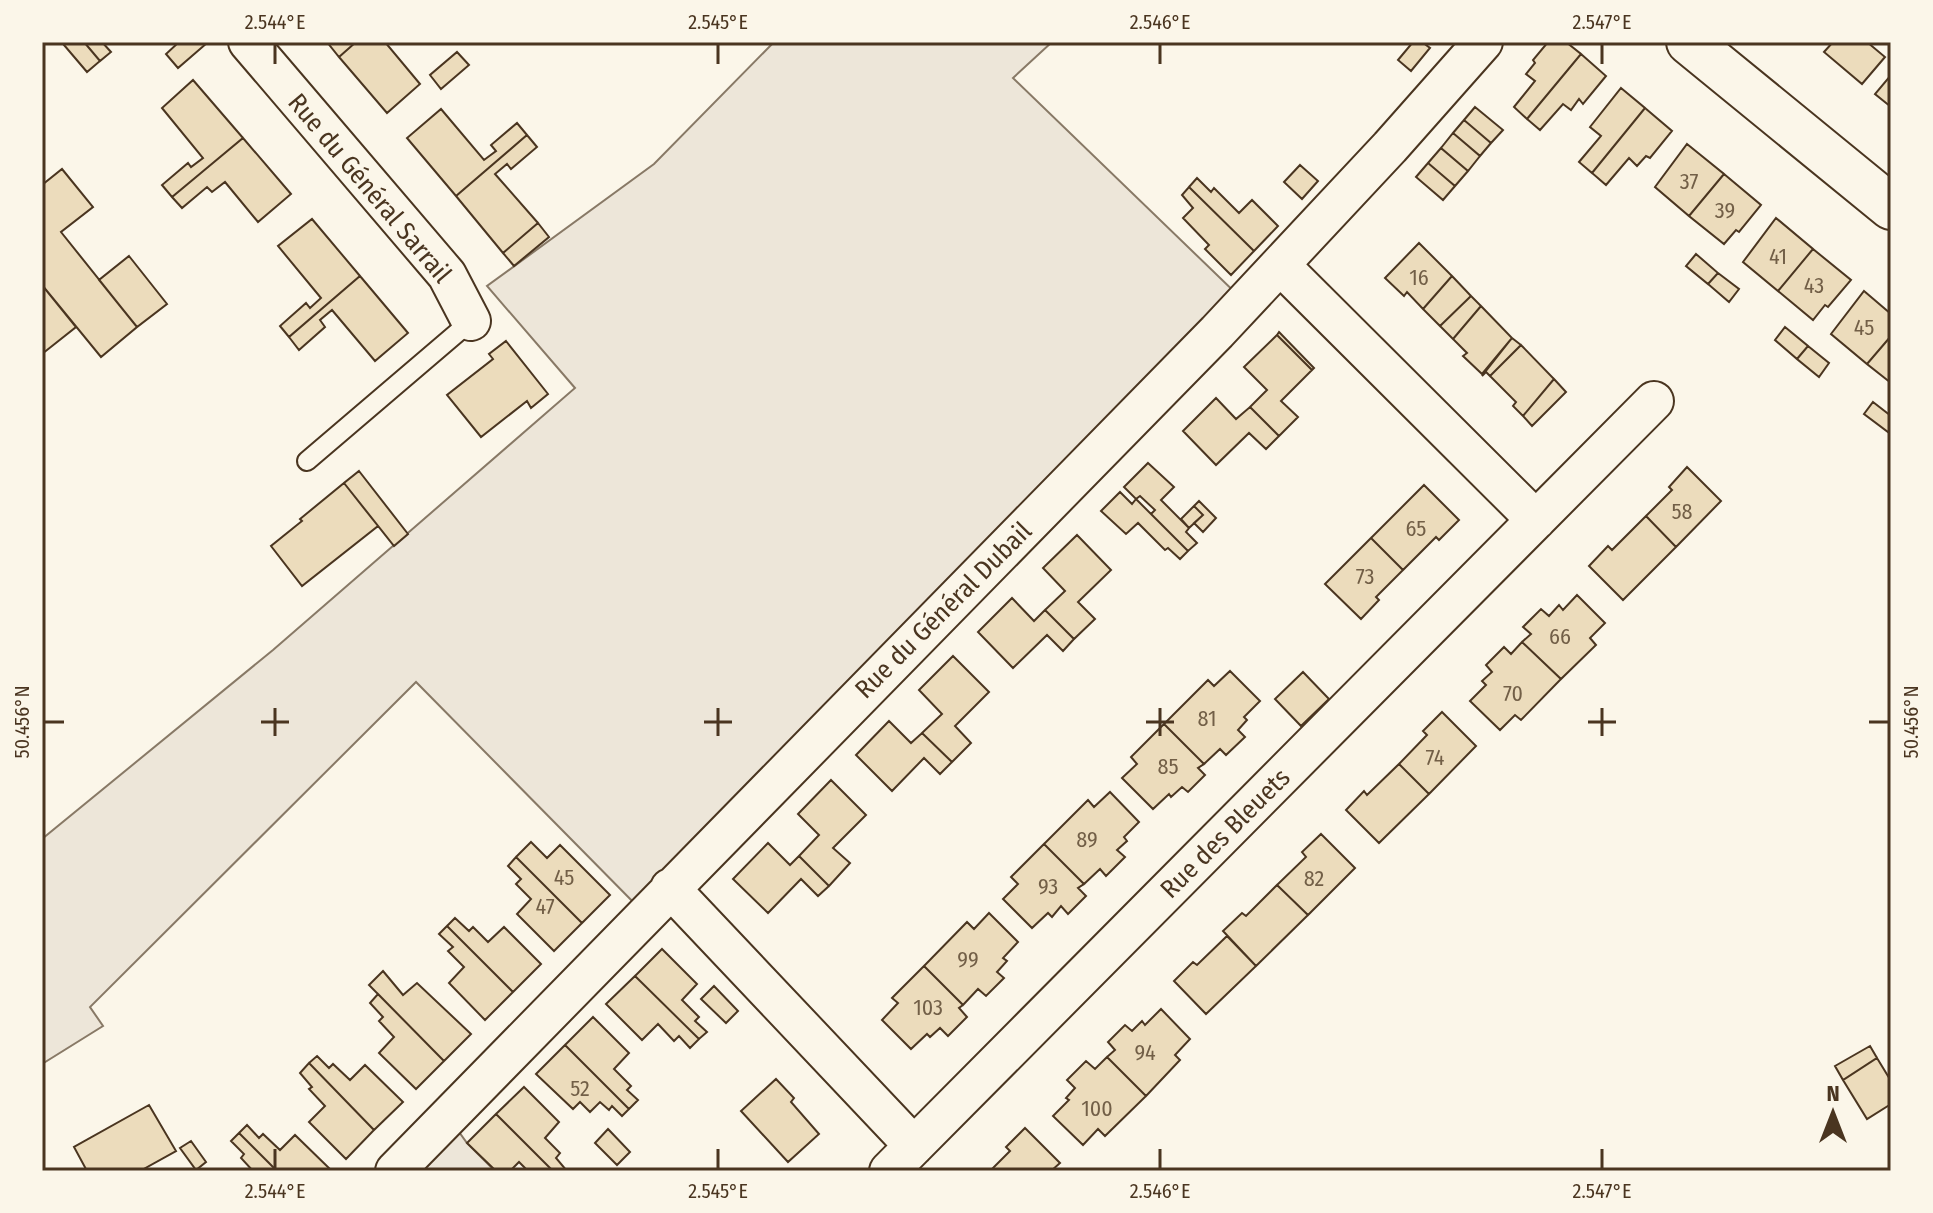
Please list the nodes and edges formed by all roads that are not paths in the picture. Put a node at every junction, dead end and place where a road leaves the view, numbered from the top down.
1 (248, 42) edge
2 (1483, 42) edge
3 (1689, 42) edge
4 (1891, 207) edge
5 (1280, 265) junction
6 (471, 321) joint
7 (1654, 401) dead end
8 (307, 461) dead end
9 (1536, 520) junction
10 (670, 888) junction
11 (901, 1158) edge
12 (395, 1171) edge

1 - 6 street, Rue du Général Sarrail
2 - 5 street, Rue du Général Dubail
3 - 4 street
5 - 9 street
5 - 10 street, Rue du Général Dubail
6 - 8 lane, Rue du Général Sarrail
7 - 9 street, Rue des Bleuets
9 - 11 street, Rue des Bleuets
10 - 11 street, Rue des Bleuets
10 - 12 street, Rue du Général Dubail

